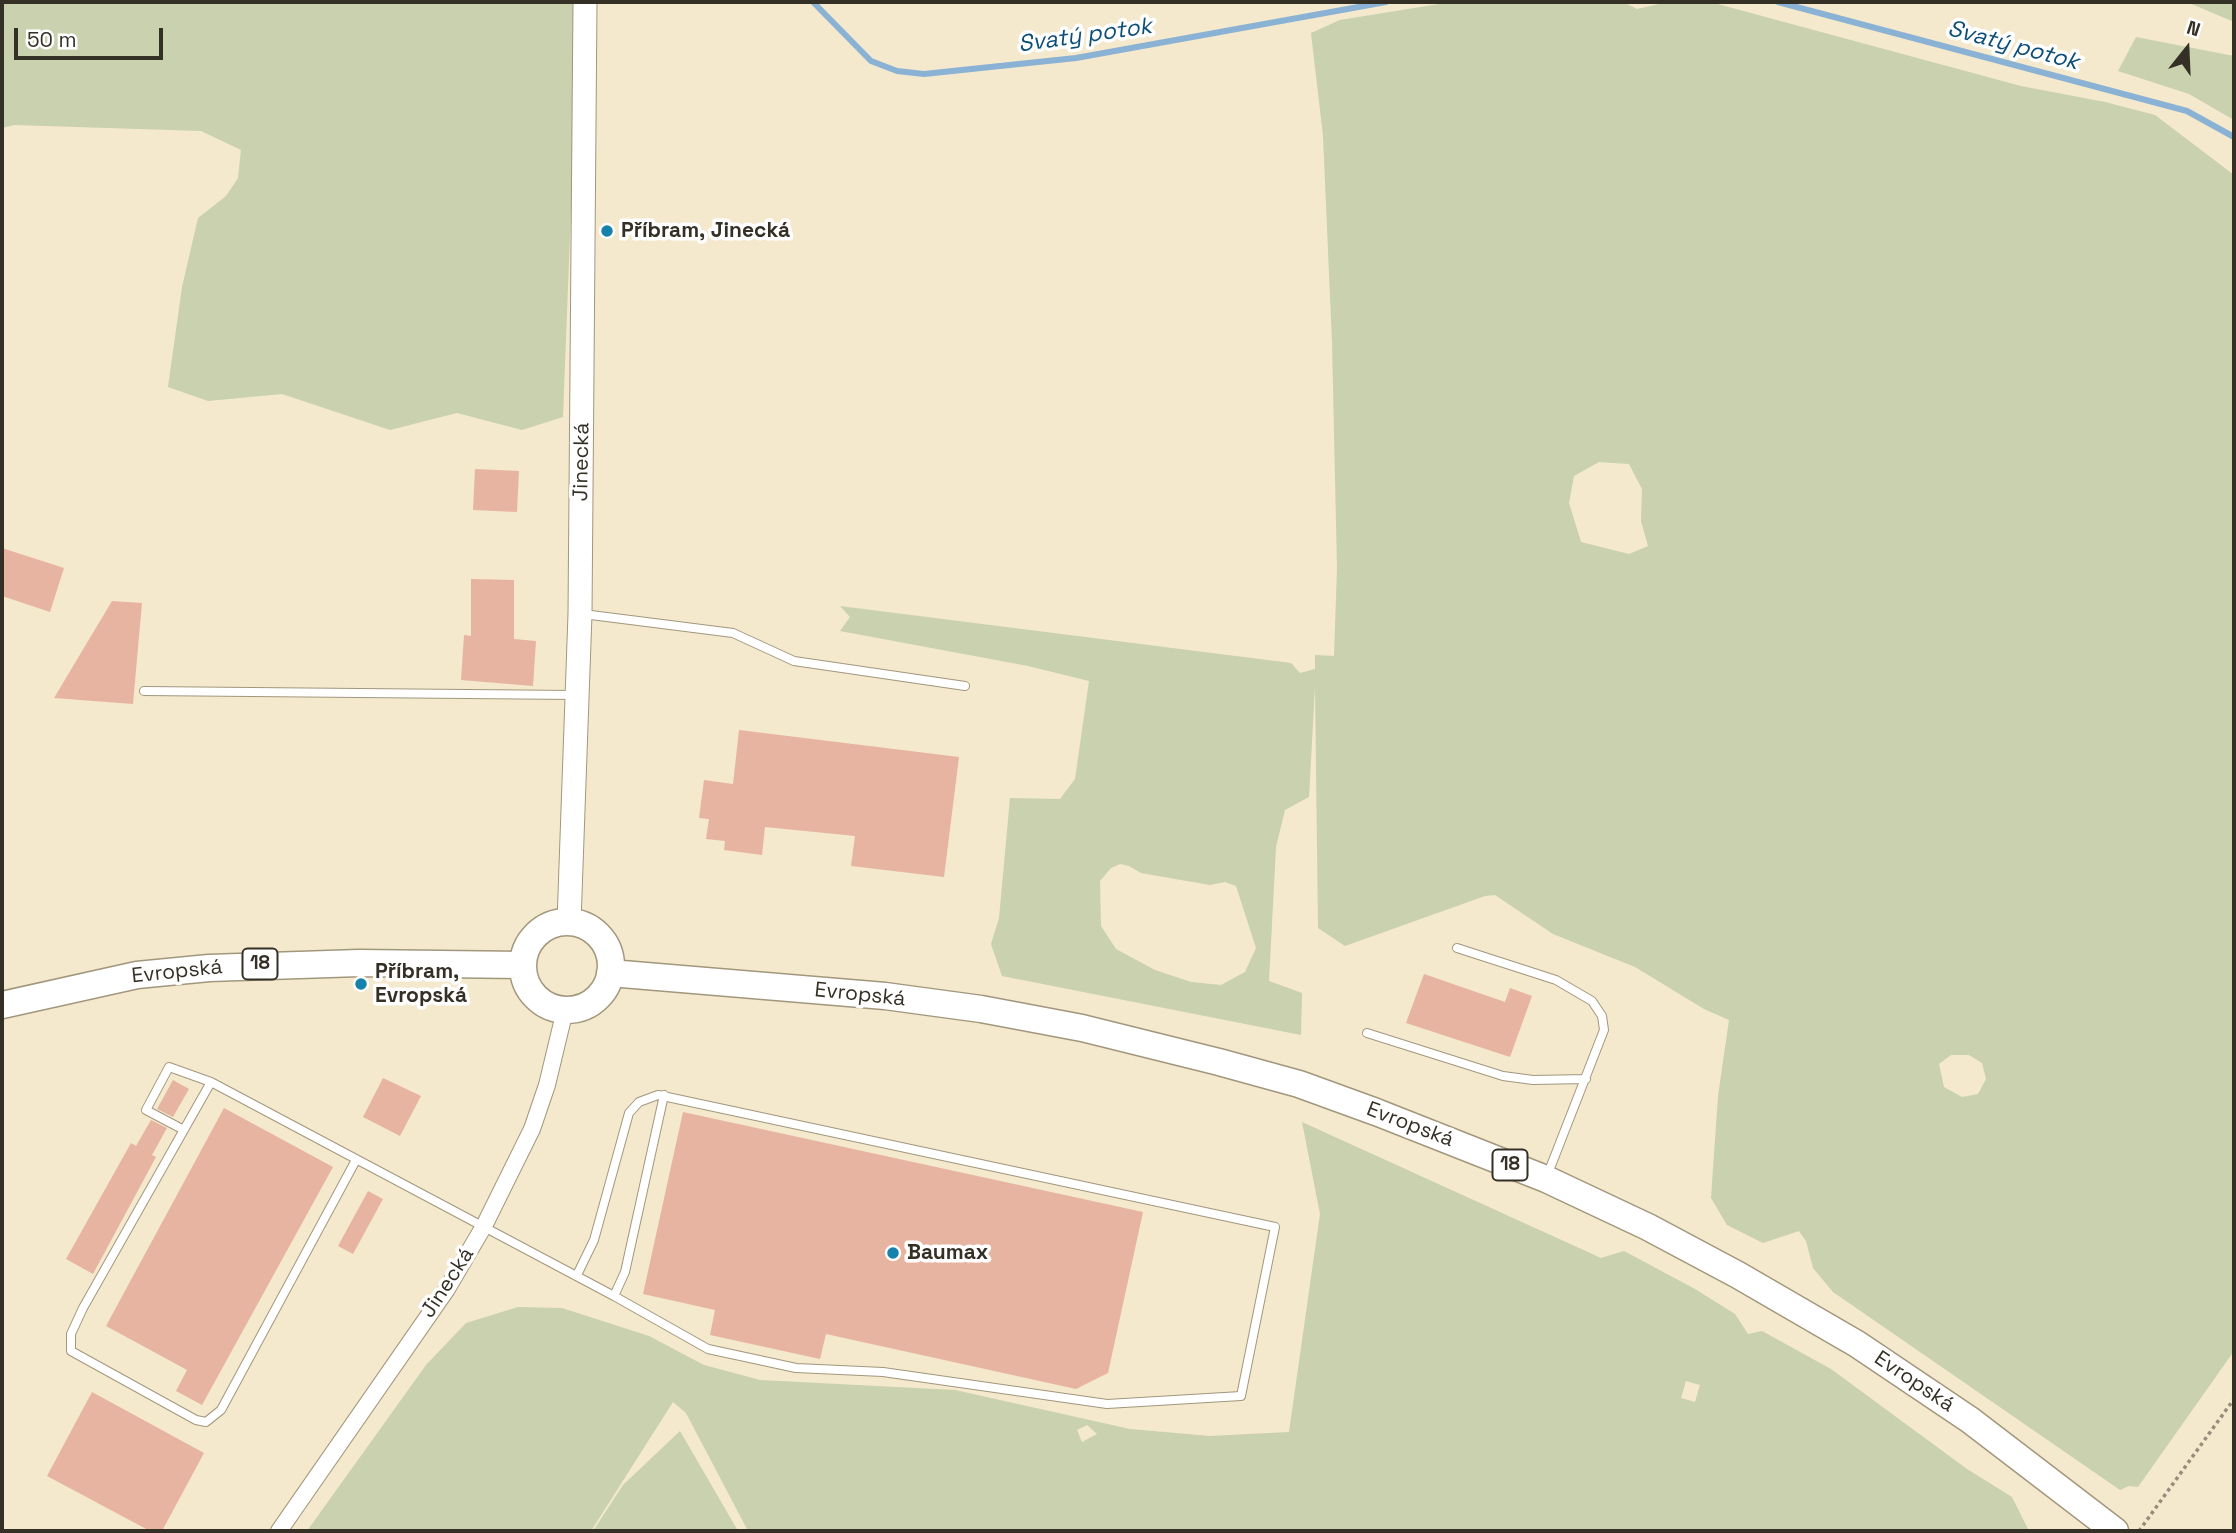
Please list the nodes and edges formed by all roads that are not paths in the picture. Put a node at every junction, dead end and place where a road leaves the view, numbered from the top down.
1 (586, 2) edge
2 (580, 614) junction
3 (965, 686) dead end
4 (144, 691) dead end
5 (578, 695) junction
6 (569, 922) junction
7 (1457, 948) dead end
8 (523, 965) junction
9 (610, 973) junction
10 (2, 1005) edge
11 (565, 1010) junction
12 (1367, 1033) dead end
13 (1586, 1079) junction
14 (211, 1082) junction
15 (664, 1095) junction
16 (184, 1130) junction
17 (356, 1160) junction
18 (1546, 1179) junction
19 (484, 1226) junction
20 (577, 1275) junction
21 (614, 1296) junction
22 (279, 1531) edge
23 (2115, 1531) edge

1 - 2 main road, Jinecká
2 - 3 lane
2 - 5 main road, Jinecká
4 - 5 lane
5 - 6 main road, Jinecká
6 - 8 main road
6 - 9 main road
7 - 13 lane
8 - 10 main road, Evropská / 18
8 - 11 main road
9 - 11 main road
9 - 18 main road, Evropská / 18
11 - 19 street, Jinecká
12 - 13 lane
13 - 18 lane
14 - 16 lane
14 - 16 lane
14 - 17 lane
15 - 20 lane
15 - 21 lane
15 - 21 lane
16 - 17 lane
17 - 19 lane
18 - 23 main road, Evropská / 18
19 - 20 lane
19 - 22 street, Jinecká
20 - 21 lane

